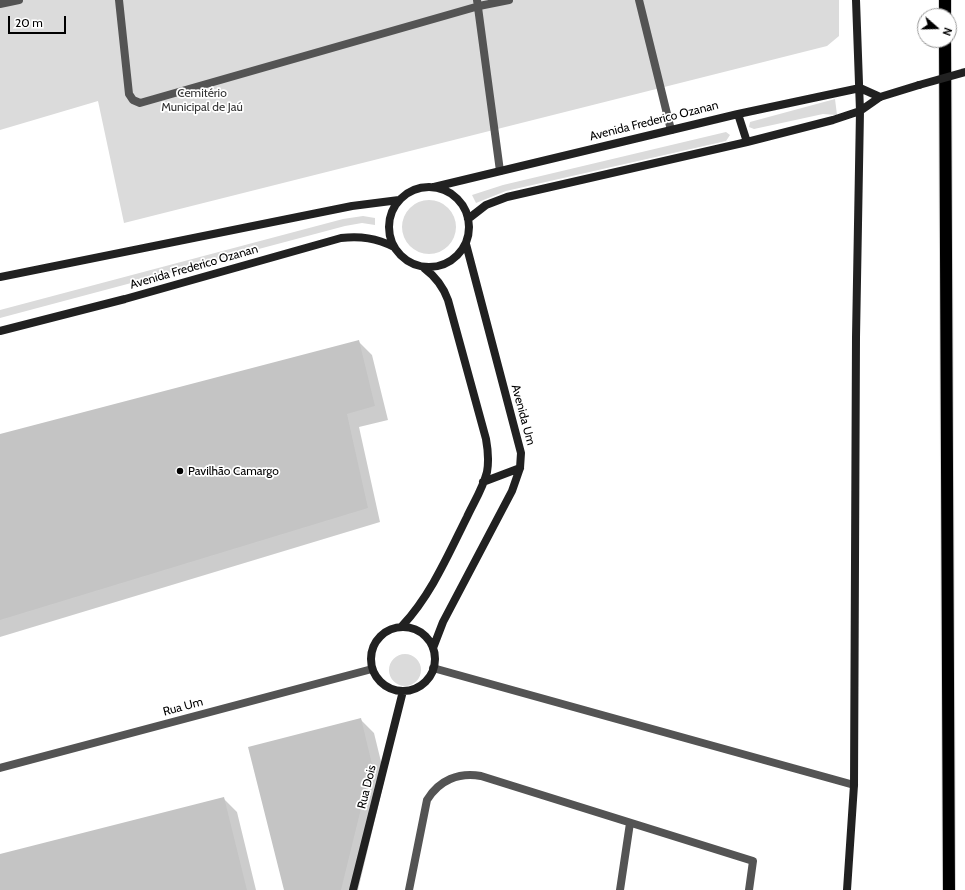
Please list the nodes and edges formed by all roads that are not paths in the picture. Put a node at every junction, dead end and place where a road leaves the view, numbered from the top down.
1 (19, 0) edge
2 (119, 0) edge
3 (509, 0) edge
4 (639, 0) edge
5 (856, 0) edge
6 (478, 3) edge
7 (0, 4) edge
8 (945, 48) edge
9 (965, 72) edge
10 (860, 88) junction
11 (880, 97) junction
12 (860, 111) junction
13 (738, 114) junction
14 (671, 130) junction
15 (747, 142) junction
16 (500, 171) junction
17 (434, 187) junction
18 (399, 200) junction
19 (468, 219) junction
20 (466, 244) junction
21 (394, 247) junction
22 (424, 268) junction
23 (0, 277) edge
24 (0, 330) edge
25 (520, 468) junction
26 (483, 482) junction
27 (402, 626) junction
28 (433, 648) junction
29 (433, 668) junction
30 (372, 669) junction
31 (404, 691) junction
32 (0, 768) edge
33 (854, 785) junction
34 (630, 822) junction
35 (353, 890) edge
36 (409, 890) edge
37 (620, 890) edge
38 (749, 890) edge
39 (847, 890) edge
40 (949, 890) edge

1 - 7 street
2 - 6 street
3 - 6 street
4 - 14 street
5 - 10 main road
6 - 16 street
8 - 40 highway
9 - 11 main road, bridge
10 - 11 main road
10 - 12 main road
10 - 13 main road, Avenida Frederico Ozanan
11 - 12 main road
12 - 15 main road
12 - 33 main road
13 - 14 main road, Avenida Frederico Ozanan
13 - 15 main road
14 - 16 main road, Avenida Frederico Ozanan
15 - 19 main road
16 - 17 main road, Avenida Frederico Ozanan
17 - 18 main road
17 - 19 main road
18 - 21 main road
18 - 23 main road, Avenida Frederico Ozanan
19 - 20 main road
20 - 22 main road
20 - 25 main road, Avenida Um
21 - 22 main road
21 - 24 main road, Avenida Frederico Ozanan
22 - 26 main road
25 - 26 main road
25 - 28 main road, Avenida Um
26 - 27 main road
27 - 28 main road
27 - 30 main road
28 - 29 main road
29 - 31 main road
29 - 33 street
30 - 31 main road
30 - 32 street, Rua Um
31 - 35 main road, Rua Dois
33 - 39 main road
34 - 36 street
34 - 37 street
34 - 38 street

